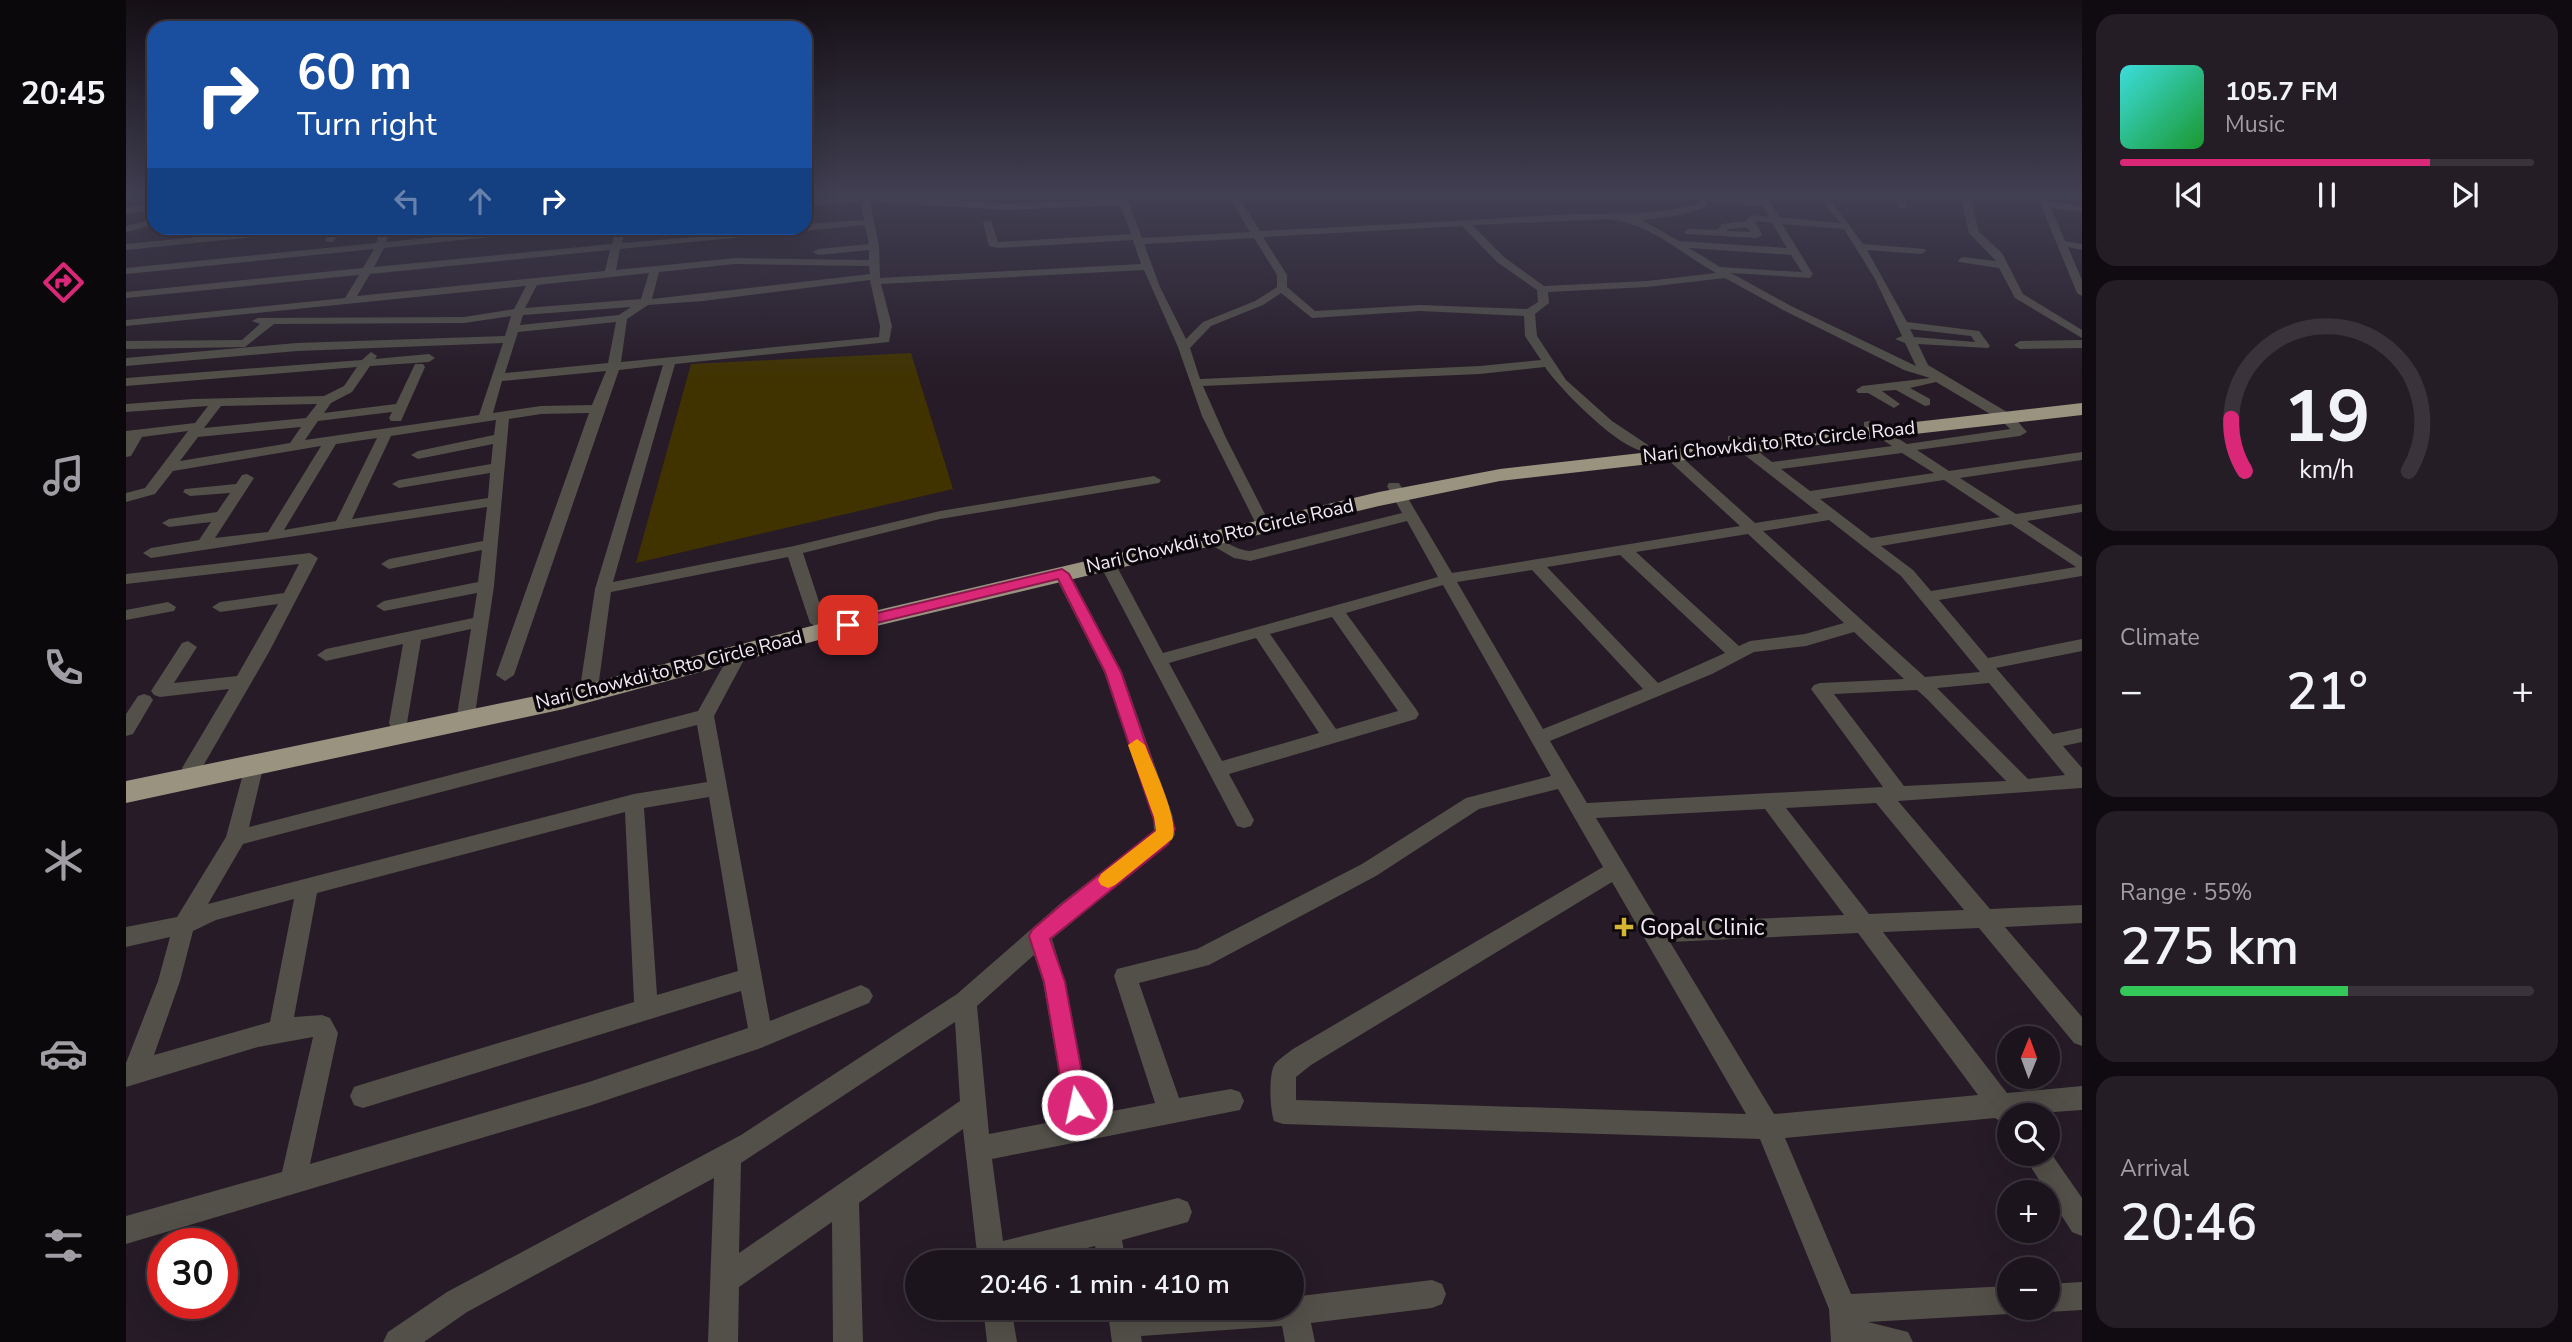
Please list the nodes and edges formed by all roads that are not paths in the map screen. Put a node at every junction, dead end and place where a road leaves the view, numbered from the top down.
1 (218, 256) edge
2 (260, 256) edge
3 (374, 256) edge
4 (512, 256) edge
5 (614, 256) edge
6 (784, 256) edge
7 (875, 256) edge
8 (1144, 256) edge
9 (1271, 256) edge
10 (1497, 256) edge
11 (1696, 256) edge
12 (1796, 256) edge
13 (1850, 256) edge
14 (1865, 256) edge
15 (1998, 256) edge
16 (2066, 256) edge
17 (215, 260) junction
18 (1963, 260) dead end
19 (734, 261) junction
20 (876, 262) junction
21 (2003, 265) junction
22 (1148, 267) junction
23 (1715, 268) junction
24 (655, 270) junction
25 (126, 271) edge
26 (366, 272) junction
27 (610, 274) junction
28 (1726, 275) junction
29 (875, 279) junction
30 (703, 281) junction
31 (533, 282) junction
32 (1282, 288) junction
33 (1871, 288) junction
34 (1542, 289) junction
35 (1885, 290) junction
36 (2082, 293) edge
37 (126, 295) edge
38 (348, 302) junction
39 (646, 302) junction
40 (477, 303) junction
41 (518, 312) junction
42 (1530, 313) junction
43 (215, 317) junction
44 (622, 318) junction
45 (456, 320) junction
46 (150, 321) junction
47 (271, 321) junction
48 (327, 322) junction
49 (396, 322) junction
50 (126, 323) edge
51 (1902, 325) junction
52 (509, 334) junction
53 (2082, 335) edge
54 (126, 339) edge
55 (1904, 339) junction
56 (434, 342) junction
57 (183, 344) junction
58 (376, 344) junction
59 (2082, 344) edge
60 (126, 345) edge
61 (2020, 345) dead end
62 (308, 346) junction
63 (1184, 346) junction
64 (238, 350) junction
65 (165, 359) junction
66 (670, 361) junction
67 (126, 362) edge
68 (368, 362) junction
69 (1550, 363) junction
70 (614, 366) junction
71 (290, 369) junction
72 (218, 374) junction
73 (1926, 375) junction
74 (496, 378) junction
75 (281, 379) dead end
76 (145, 381) junction
77 (126, 383) edge
78 (1196, 383) junction
79 (1898, 386) junction
80 (126, 400) edge
81 (326, 400) junction
82 (218, 402) junction
83 (1925, 402) dead end
84 (192, 403) junction
85 (1894, 404) dead end
86 (2082, 405) edge
87 (400, 407) junction
88 (126, 408) edge
89 (597, 409) junction
90 (503, 415) junction
91 (485, 417) junction
92 (1999, 418) junction
93 (310, 420) junction
94 (1873, 428) junction
95 (197, 430) junction
96 (388, 433) junction
97 (132, 434) edge
98 (501, 438) junction
99 (331, 441) junction
100 (1737, 442) junction
101 (294, 446) junction
102 (1643, 449) junction
103 (1905, 449) junction
104 (126, 453) edge
105 (1671, 454) junction
106 (418, 455) dead end
107 (2082, 456) edge
108 (169, 467) junction
109 (498, 467) junction
110 (1769, 467) junction
111 (1945, 475) junction
112 (1154, 480) dead end
113 (399, 484) dead end
114 (190, 492) dead end
115 (1808, 496) junction
116 (126, 498) edge
117 (1402, 499) junction
118 (495, 500) junction
119 (2082, 508) edge
120 (1832, 515) junction
121 (222, 516) junction
122 (2010, 519) junction
123 (1261, 521) junction
124 (169, 523) dead end
125 (342, 525) junction
126 (326, 527) junction
127 (1752, 529) junction
128 (273, 536) junction
129 (1209, 539) junction
130 (1869, 543) junction
131 (204, 544) junction
132 (491, 544) junction
133 (1624, 550) junction
134 (794, 551) junction
135 (151, 553) dead end
136 (310, 558) junction
137 (1107, 563) junction
138 (389, 564) dead end
139 (2082, 564) edge
140 (1536, 565) junction
141 (2082, 571) edge
142 (1062, 574) junction
143 (126, 579) edge
144 (1448, 579) junction
145 (486, 586) junction
146 (603, 589) junction
147 (288, 597) junction
148 (1927, 597) junction
149 (384, 606) dead end
150 (168, 607) dead end
151 (220, 607) dead end
152 (1336, 611) junction
153 (126, 615) edge
154 (480, 621) junction
155 (818, 623) junction
156 (1857, 625) junction
157 (1260, 632) junction
158 (413, 636) junction
159 (2082, 645) edge
160 (188, 647) dead end
161 (1737, 654) junction
162 (326, 655) dead end
163 (737, 656) junction
164 (1158, 660) junction
165 (1990, 670) junction
166 (505, 675) dead end
167 (243, 681) junction
168 (590, 681) junction
169 (1921, 684) junction
170 (1655, 690) junction
171 (144, 700) dead end
172 (467, 714) junction
173 (705, 716) junction
174 (398, 723) junction
175 (126, 729) edge
176 (2082, 735) edge
177 (1331, 736) junction
178 (1539, 738) junction
179 (2050, 742) junction
180 (192, 768) junction
181 (253, 768) junction
182 (1217, 770) junction
183 (1563, 780) junction
184 (2082, 780) edge
185 (126, 781) edge
186 (2024, 787) junction
187 (717, 788) junction
188 (126, 793) edge
189 (1890, 794) junction
190 (1770, 801) junction
191 (634, 802) junction
192 (1581, 811) junction
193 (1244, 820) dead end
194 (236, 838) junction
195 (1615, 870) junction
196 (307, 889) junction
197 (2082, 914) edge
198 (1982, 918) junction
199 (1861, 924) junction
200 (184, 925) junction
201 (1653, 933) junction
202 (1040, 936) junction
203 (126, 937) edge
204 (751, 978) junction
205 (861, 996) dead end
206 (965, 1002) junction
207 (646, 1009) junction
208 (280, 1031) junction
209 (2082, 1035) edge
210 (761, 1037) junction
211 (131, 1074) edge
212 (363, 1096) dead end
213 (2082, 1098) edge
214 (1231, 1101) dead end
215 (1999, 1103) edge
216 (2052, 1103) edge
217 (973, 1107) junction
218 (1171, 1112) junction
219 (1997, 1112) edge
220 (1768, 1127) junction
221 (1081, 1129) junction
222 (978, 1149) junction
223 (728, 1156) junction
224 (2044, 1166) edge
225 (293, 1181) junction
226 (845, 1196) junction
227 (1178, 1212) dead end
228 (2082, 1222) edge
229 (126, 1230) edge
230 (1106, 1230) junction
231 (991, 1250) edge
232 (1030, 1250) edge
233 (1110, 1250) edge
234 (725, 1280) junction
235 (1432, 1294) dead end
236 (2082, 1296) edge
237 (2060, 1297) edge
238 (1997, 1301) edge
239 (1843, 1309) junction
240 (1304, 1310) edge
241 (999, 1320) edge
242 (1176, 1320) edge
243 (1296, 1320) edge
244 (1124, 1324) edge
245 (1857, 1341) edge
246 (398, 1342) edge
247 (723, 1342) edge
248 (848, 1342) edge
249 (1002, 1342) edge
250 (1300, 1342) edge
251 (1898, 1342) edge

1 - 17 street
2 - 17 street
3 - 26 street
4 - 26 street
5 - 27 street
6 - 19 street
7 - 20 street
8 - 22 street
9 - 32 street
10 - 34 street
11 - 23 street
12 - 23 street
13 - 33 street
14 - 35 street
15 - 21 street
16 - 36 street
17 - 25 street
18 - 21 street
19 - 20 street
19 - 30 street
20 - 29 street
21 - 53 street
22 - 29 street
22 - 63 street
23 - 28 street
24 - 27 street
24 - 30 street
24 - 39 street
26 - 37 street
26 - 38 street
27 - 31 street
28 - 34 street
28 - 73 street
29 - 30 street
29 - 66 street
30 - 39 street
31 - 40 street
31 - 41 street
32 - 42 street
32 - 63 street
33 - 35 street
33 - 55 street
34 - 42 street
35 - 51 street
38 - 40 street
38 - 43 street
39 - 41 street
39 - 44 street
40 - 41 street
40 - 45 street
41 - 52 street
42 - 69 street
43 - 46 street
43 - 47 street
43 - 57 street
44 - 52 street
44 - 70 street
45 - 49 street
45 - 56 street
46 - 50 street
46 - 54 street
47 - 48 street
47 - 64 street
48 - 49 street
48 - 62 street
49 - 58 street
51 - 55 street
51 - 55 street
52 - 56 street
52 - 74 street
55 - 73 street
56 - 58 street
57 - 60 street
57 - 64 street
57 - 65 street
58 - 62 street
58 - 68 street
59 - 61 street
62 - 64 street
62 - 71 street
63 - 78 street
64 - 65 street
64 - 72 street
65 - 67 street
65 - 76 street
66 - 70 street
66 - 146 street
68 - 71 street
68 - 81 street
68 - 87 street
69 - 78 street
69 - 102 street
70 - 74 street
70 - 89 street
71 - 72 street
71 - 75 street
72 - 76 street
72 - 84 street
73 - 79 street
73 - 92 street
74 - 91 street
76 - 77 street
76 - 80 street
78 - 123 street
79 - 83 street
79 - 85 street
81 - 82 street
81 - 93 street
82 - 84 street
82 - 95 street
84 - 88 street
86 - 92 highway, Nari Chowkdi to Rto Circle Road
87 - 93 street
87 - 96 street
89 - 90 street
89 - 166 street
90 - 91 street
90 - 98 street
91 - 96 street
92 - 94 highway, Nari Chowkdi to Rto Circle Road
92 - 103 street
93 - 95 street
93 - 101 street
94 - 100 highway, Nari Chowkdi to Rto Circle Road
94 - 103 street
95 - 97 street
95 - 108 street
96 - 99 street
96 - 125 street
97 - 104 street
98 - 106 street
98 - 109 street
99 - 101 street
99 - 128 street
100 - 102 highway
100 - 105 highway, Nari Chowkdi to Rto Circle Road
100 - 110 street
101 - 108 street
102 - 117 highway
103 - 110 street
103 - 111 street
105 - 117 highway, Nari Chowkdi to Rto Circle Road
105 - 127 street
107 - 111 street
108 - 116 street
109 - 113 street
109 - 118 street
110 - 115 street
111 - 115 street
111 - 122 street
112 - 134 street
114 - 121 street
115 - 120 street
117 - 123 highway, Nari Chowkdi to Rto Circle Road
117 - 129 street
117 - 144 street
118 - 125 street
118 - 132 street
119 - 122 street
120 - 127 street
120 - 130 street
121 - 124 street
121 - 131 street
122 - 130 street
122 - 139 street
123 - 129 highway, Nari Chowkdi to Rto Circle Road
123 - 155 highway
125 - 126 street
126 - 128 street
126 - 136 street
127 - 133 street
127 - 156 street
128 - 131 street
129 - 137 highway, Nari Chowkdi to Rto Circle Road
130 - 148 street
131 - 135 street
132 - 138 street
132 - 145 street
133 - 140 street
133 - 161 street
134 - 146 street
134 - 155 street
136 - 143 street
136 - 147 street
137 - 142 highway, Nari Chowkdi to Rto Circle Road
137 - 164 street
140 - 144 street
140 - 170 street
141 - 148 street
142 - 163 highway, Nari Chowkdi to Rto Circle Road
142 - 202 street
144 - 152 street
144 - 178 street
145 - 149 street
145 - 154 street
146 - 168 street
147 - 151 street
147 - 167 street
148 - 165 street
150 - 153 street
152 - 157 street
152 - 177 street
154 - 158 street
154 - 172 street
155 - 168 highway
156 - 161 street
156 - 169 street
157 - 164 street
157 - 177 street
158 - 162 street
158 - 174 street
159 - 165 street
160 - 167 street
161 - 170 street
163 - 172 highway, Nari Chowkdi to Rto Circle Road
163 - 173 street
164 - 182 street
165 - 169 street
165 - 179 street
167 - 180 street
168 - 172 highway
169 - 186 street
169 - 189 street
170 - 178 street
171 - 175 street
172 - 174 highway
172 - 181 highway, Nari Chowkdi to Rto Circle Road
173 - 187 street
173 - 194 street
174 - 180 highway
176 - 179 street
177 - 182 street
178 - 183 street
179 - 184 street
180 - 185 highway
181 - 188 highway, Nari Chowkdi to Rto Circle Road
181 - 194 street
182 - 193 street
183 - 192 street
183 - 218 street
184 - 186 street
186 - 189 street
187 - 191 street
187 - 204 street
189 - 190 street
189 - 198 street
190 - 192 street
190 - 199 street
191 - 196 street
191 - 207 street
192 - 195 street
194 - 200 street
195 - 201 street
195 - 220 street
196 - 200 street
196 - 208 street
197 - 198 street
198 - 199 street
198 - 209 street
199 - 201 street
199 - 215 street
200 - 203 street
200 - 211 street
201 - 220 street
202 - 206 street
202 - 221 street
204 - 207 street
204 - 210 street
205 - 210 street
206 - 217 street
206 - 223 street
207 - 212 street
208 - 211 street
208 - 225 street
210 - 225 street
213 - 216 street
214 - 218 street
217 - 222 street
217 - 226 street
218 - 221 street
219 - 220 street
220 - 239 street
221 - 222 street
222 - 231 street
223 - 234 street
223 - 246 street
224 - 228 street
225 - 229 street
226 - 234 street
226 - 248 street
227 - 230 street
230 - 232 street
230 - 233 street
234 - 247 street
235 - 240 street
236 - 237 street
238 - 239 street
239 - 245 street
241 - 249 street
242 - 244 street
243 - 250 street
245 - 251 street

